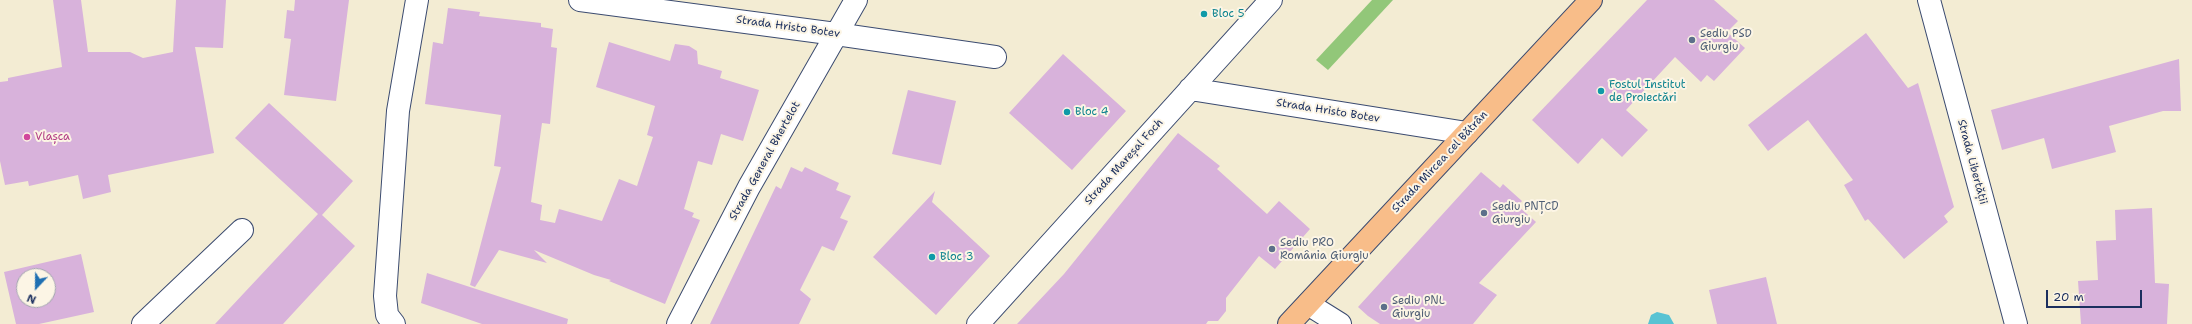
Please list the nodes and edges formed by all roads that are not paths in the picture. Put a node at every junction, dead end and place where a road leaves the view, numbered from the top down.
1 (417, 0) edge
2 (580, 0) edge
3 (856, 0) edge
4 (1271, 0) edge
5 (1591, 0) edge
6 (1929, 0) edge
7 (836, 34) junction
8 (995, 57) dead end
9 (1190, 89) junction
10 (1467, 133) junction
11 (242, 230) dead end
12 (1308, 304) junction
13 (143, 324) edge
14 (394, 324) edge
15 (678, 324) edge
16 (978, 324) edge
17 (1289, 324) edge
18 (1340, 324) edge
19 (2016, 324) edge

1 - 14 street
2 - 7 street, Strada Hristo Botev
3 - 7 street, Strada General Bhertelot
4 - 9 street, Strada Mareșal Foch
5 - 10 main road, Strada Mircea cel Bătrân
6 - 19 street, Strada Libertății
7 - 8 street, Strada Hristo Botev
7 - 15 street, Strada General Bhertelot
9 - 10 street, Strada Hristo Botev
9 - 16 street, Strada Mareșal Foch
10 - 12 main road, Strada Mircea cel Bătrân
11 - 13 street
12 - 17 main road, Strada Mircea cel Bătrân
12 - 18 street

